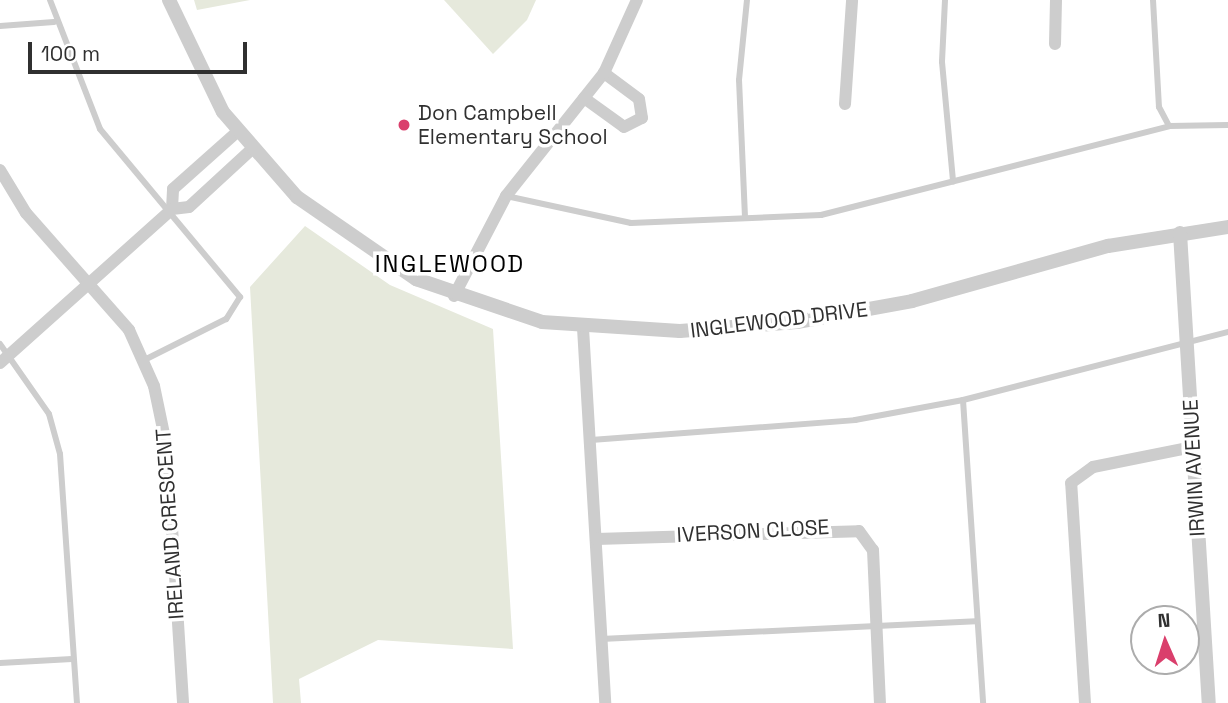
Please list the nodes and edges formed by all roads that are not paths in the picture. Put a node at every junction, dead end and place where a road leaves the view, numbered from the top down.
1 (50, 0) edge
2 (169, 0) edge
3 (637, 0) edge
4 (747, 0) edge
5 (852, 0) edge
6 (945, 0) edge
7 (1056, 0) edge
8 (1153, 0) edge
9 (54, 22) junction
10 (0, 26) edge
11 (1055, 44) dead end
12 (604, 73) junction
13 (584, 98) junction
14 (845, 104) dead end
15 (1228, 125) edge
16 (1169, 126) junction
17 (238, 131) junction
18 (252, 149) junction
19 (0, 170) edge
20 (953, 181) junction
21 (506, 196) junction
22 (169, 211) junction
23 (745, 217) junction
24 (1228, 227) edge
25 (1180, 233) junction
26 (87, 283) junction
27 (454, 296) junction
28 (583, 328) junction
29 (1228, 332) edge
30 (1186, 338) junction
31 (0, 344) edge
32 (5, 359) edge
33 (144, 360) junction
34 (963, 400) junction
35 (590, 440) junction
36 (1192, 447) junction
37 (596, 539) junction
38 (976, 621) junction
39 (878, 626) junction
40 (601, 639) junction
41 (72, 659) junction
42 (0, 663) edge
43 (77, 703) edge
44 (183, 703) edge
45 (605, 703) edge
46 (880, 703) edge
47 (983, 703) edge
48 (1085, 703) edge
49 (1209, 703) edge

1 - 9 lane
2 - 17 street, INGLEWOOD DRIVE
3 - 12 street
4 - 23 lane
5 - 14 street
6 - 20 lane
7 - 11 street
8 - 16 lane
9 - 10 lane
9 - 22 lane
12 - 13 street
12 - 13 street
13 - 21 street
15 - 16 lane
16 - 20 lane
17 - 18 street, INGLEWOOD DRIVE
17 - 22 street
18 - 22 street
18 - 27 street, INGLEWOOD DRIVE
19 - 26 street, IRELAND CRESCENT
20 - 23 lane
21 - 23 lane
21 - 27 street
22 - 26 street
22 - 33 lane
24 - 25 street, INGLEWOOD DRIVE
25 - 28 street, INGLEWOOD DRIVE
25 - 30 street, IRWIN AVENUE
26 - 32 street
26 - 33 street, IRELAND CRESCENT
27 - 28 street, INGLEWOOD DRIVE
28 - 35 street
29 - 30 lane
30 - 34 lane
30 - 36 street, IRWIN AVENUE
31 - 32 lane
32 - 41 lane
33 - 44 street, IRELAND CRESCENT
34 - 35 lane
34 - 38 lane
35 - 37 street
36 - 48 street
36 - 49 street, IRWIN AVENUE
37 - 39 street, IVERSON CLOSE
37 - 40 street
38 - 39 lane
38 - 47 lane
39 - 40 lane
39 - 46 street, IVERSON CLOSE
40 - 45 street
41 - 42 lane
41 - 43 lane

